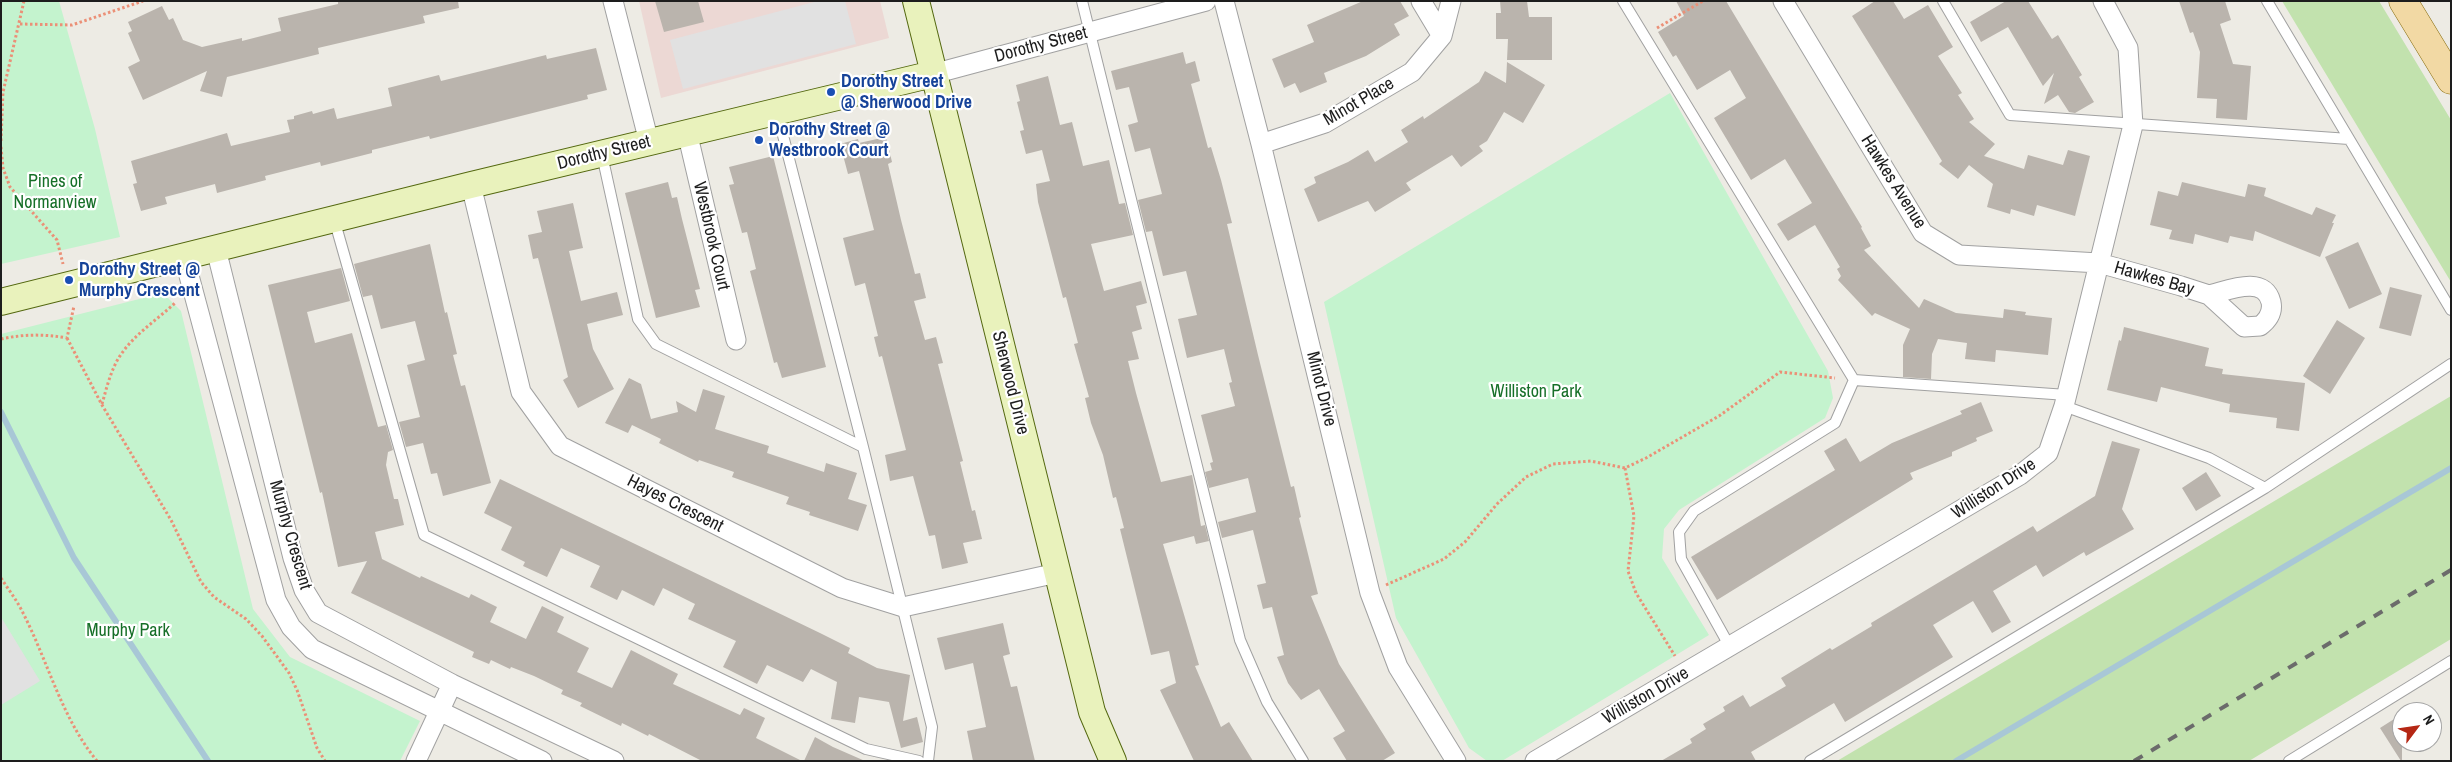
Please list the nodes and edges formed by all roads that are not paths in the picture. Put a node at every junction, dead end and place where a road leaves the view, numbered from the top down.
1 (613, 1) edge
2 (916, 1) edge
3 (1082, 1) edge
4 (1206, 1) edge
5 (1224, 1) edge
6 (1421, 1) edge
7 (1451, 1) edge
8 (1623, 1) edge
9 (1783, 1) edge
10 (1943, 1) edge
11 (2103, 1) edge
12 (2267, 1) edge
13 (2403, 1) edge
14 (1090, 32) junction
15 (1442, 36) junction
16 (933, 74) junction
17 (2451, 80) edge
18 (777, 112) junction
19 (2133, 125) junction
20 (687, 132) junction
21 (2349, 139) junction
22 (649, 142) junction
23 (1261, 144) junction
24 (602, 155) junction
25 (471, 185) junction
26 (334, 219) junction
27 (216, 250) junction
28 (184, 257) junction
29 (2098, 263) junction
30 (2209, 295) dead end
31 (1, 302) edge
32 (2451, 310) edge
33 (736, 340) dead end
34 (2451, 364) edge
35 (1854, 380) junction
36 (2066, 400) junction
37 (863, 447) junction
38 (2265, 488) junction
39 (1057, 573) junction
40 (903, 607) junction
41 (1730, 646) junction
42 (2451, 661) edge
43 (452, 684) junction
44 (439, 711) junction
45 (416, 761) edge
46 (542, 761) edge
47 (614, 761) edge
48 (919, 761) edge
49 (928, 761) edge
50 (1114, 761) edge
51 (1303, 761) edge
52 (1456, 761) edge
53 (1534, 761) edge
54 (1810, 761) edge
55 (2290, 761) edge

1 - 22 street
2 - 16 street, Sherwood Drive
3 - 14 lane
4 - 14 street, Dorothy Street
5 - 23 street, Minot Drive
6 - 15 street
7 - 15 street, Minot Place
8 - 35 lane
9 - 29 street, Hawkes Avenue
10 - 19 lane
11 - 19 street, Williston Drive
12 - 21 lane
13 - 17 main road
14 - 16 street, Dorothy Street
14 - 51 lane
15 - 23 street, Minot Place
16 - 18 street, Dorothy Street
16 - 39 street, Sherwood Drive
18 - 20 street, Dorothy Street
18 - 37 lane
19 - 21 lane
19 - 29 street, Williston Drive
20 - 22 street, Dorothy Street
20 - 33 street, Westbrook Court
21 - 32 lane
22 - 24 street, Dorothy Street
23 - 52 street, Minot Drive
24 - 25 street, Dorothy Street
24 - 37 lane
25 - 26 street, Dorothy Street
25 - 40 street, Hayes Crescent
26 - 27 street, Dorothy Street
26 - 48 lane
27 - 28 street, Dorothy Street
27 - 43 street, Murphy Crescent
28 - 31 street, Dorothy Street
28 - 44 street, Murphy Crescent
29 - 30 street, Hawkes Bay
29 - 36 street, Williston Drive
34 - 38 lane
35 - 36 lane
35 - 41 lane
36 - 38 lane
36 - 41 street, Williston Drive
37 - 40 lane
38 - 54 lane
39 - 40 street, Hayes Crescent
39 - 50 street, Sherwood Drive
40 - 49 lane
41 - 53 street, Williston Drive
42 - 55 lane
43 - 44 street
43 - 47 street, Murphy Crescent
44 - 45 street
44 - 46 street, Murphy Crescent

